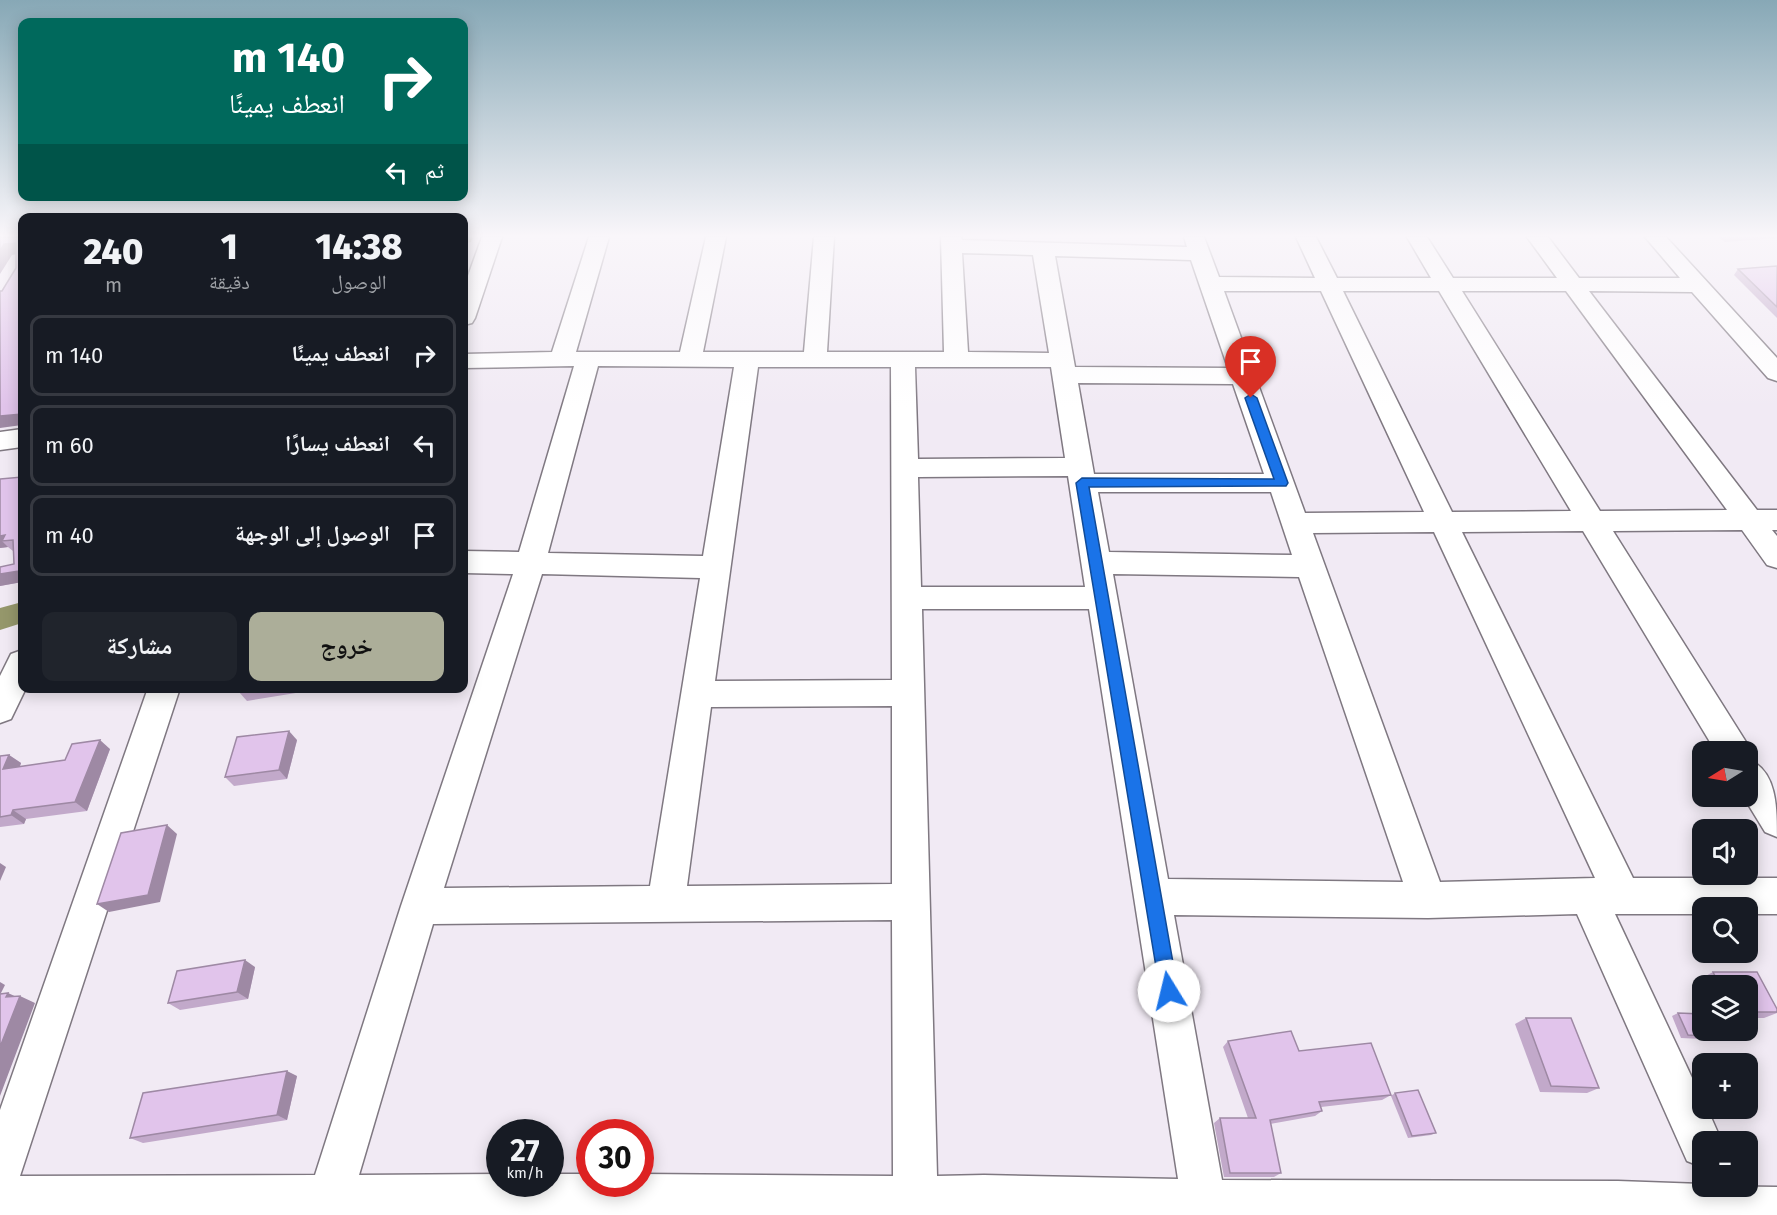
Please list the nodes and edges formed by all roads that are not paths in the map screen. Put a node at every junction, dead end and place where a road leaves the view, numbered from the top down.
1 (588, 294) edge
2 (704, 294) edge
3 (820, 294) edge
4 (953, 294) edge
5 (1051, 294) edge
6 (1214, 294) edge
7 (1335, 294) edge
8 (1452, 294) edge
9 (1580, 294) edge
10 (1706, 294) edge
11 (575, 359) junction
12 (690, 359) junction
13 (747, 359) junction
14 (815, 359) junction
15 (903, 359) junction
16 (956, 359) junction
17 (468, 361) edge
18 (1063, 367) junction
19 (1777, 373) edge
20 (1243, 376) junction
21 (18, 439) edge
22 (0, 441) edge
23 (904, 468) junction
24 (1081, 475) junction
25 (1282, 483) junction
26 (1590, 519) junction
27 (1441, 520) junction
28 (1749, 520) junction
29 (1777, 520) edge
30 (1295, 523) junction
31 (1777, 557) edge
32 (468, 562) edge
33 (1098, 563) junction
34 (530, 565) junction
35 (1310, 566) junction
36 (716, 567) junction
37 (906, 598) junction
38 (1102, 598) junction
39 (18, 656) edge
40 (0, 658) edge
41 (18, 671) edge
42 (162, 693) edge
43 (908, 693) junction
44 (698, 694) junction
45 (0, 709) edge
46 (1727, 741) edge
47 (1758, 790) edge
48 (1777, 821) edge
49 (1777, 896) edge
50 (1153, 897) junction
51 (1606, 897) junction
52 (1428, 900) junction
53 (911, 902) junction
54 (666, 904) junction
55 (420, 906) junction
56 (1696, 1131) edge
57 (0, 1172) edge
58 (1726, 1197) edge
59 (0, 1198) edge
60 (915, 1199) junction
61 (1204, 1202) junction
62 (499, 1206) edge
63 (743, 1206) edge
64 (984, 1206) edge
65 (328, 1207) edge
66 (1620, 1209) edge
67 (1777, 1209) edge

1 - 11 street
2 - 12 street
3 - 14 street
4 - 16 street
5 - 18 street
6 - 20 street
7 - 27 street
8 - 26 street
9 - 28 street
10 - 19 street
11 - 12 street
11 - 17 street
11 - 34 street
12 - 13 street
13 - 14 street
13 - 36 street
14 - 15 street
15 - 16 street
15 - 23 street
16 - 18 street
18 - 20 street
18 - 24 street
20 - 25 street
21 - 22 street
23 - 24 street
23 - 37 street
24 - 25 street
24 - 33 street
25 - 30 street
26 - 27 street
26 - 28 street
26 - 46 street
27 - 30 street
27 - 51 street
28 - 29 street
28 - 31 street
30 - 35 street
32 - 34 street
33 - 35 street
33 - 38 street
34 - 36 street
34 - 55 street
35 - 52 street
36 - 44 street
37 - 38 street
37 - 43 street
38 - 50 street
39 - 40 street
41 - 45 street
42 - 57 street
43 - 44 street
43 - 53 street
44 - 54 street
47 - 48 street
49 - 51 street
50 - 52 street
50 - 61 street
51 - 52 street
51 - 56 street
53 - 54 street
53 - 60 street
54 - 55 street
55 - 65 street
58 - 66 street
58 - 67 street
59 - 65 street
60 - 63 street
60 - 64 street
61 - 64 street
61 - 66 street
62 - 63 street
62 - 65 street

